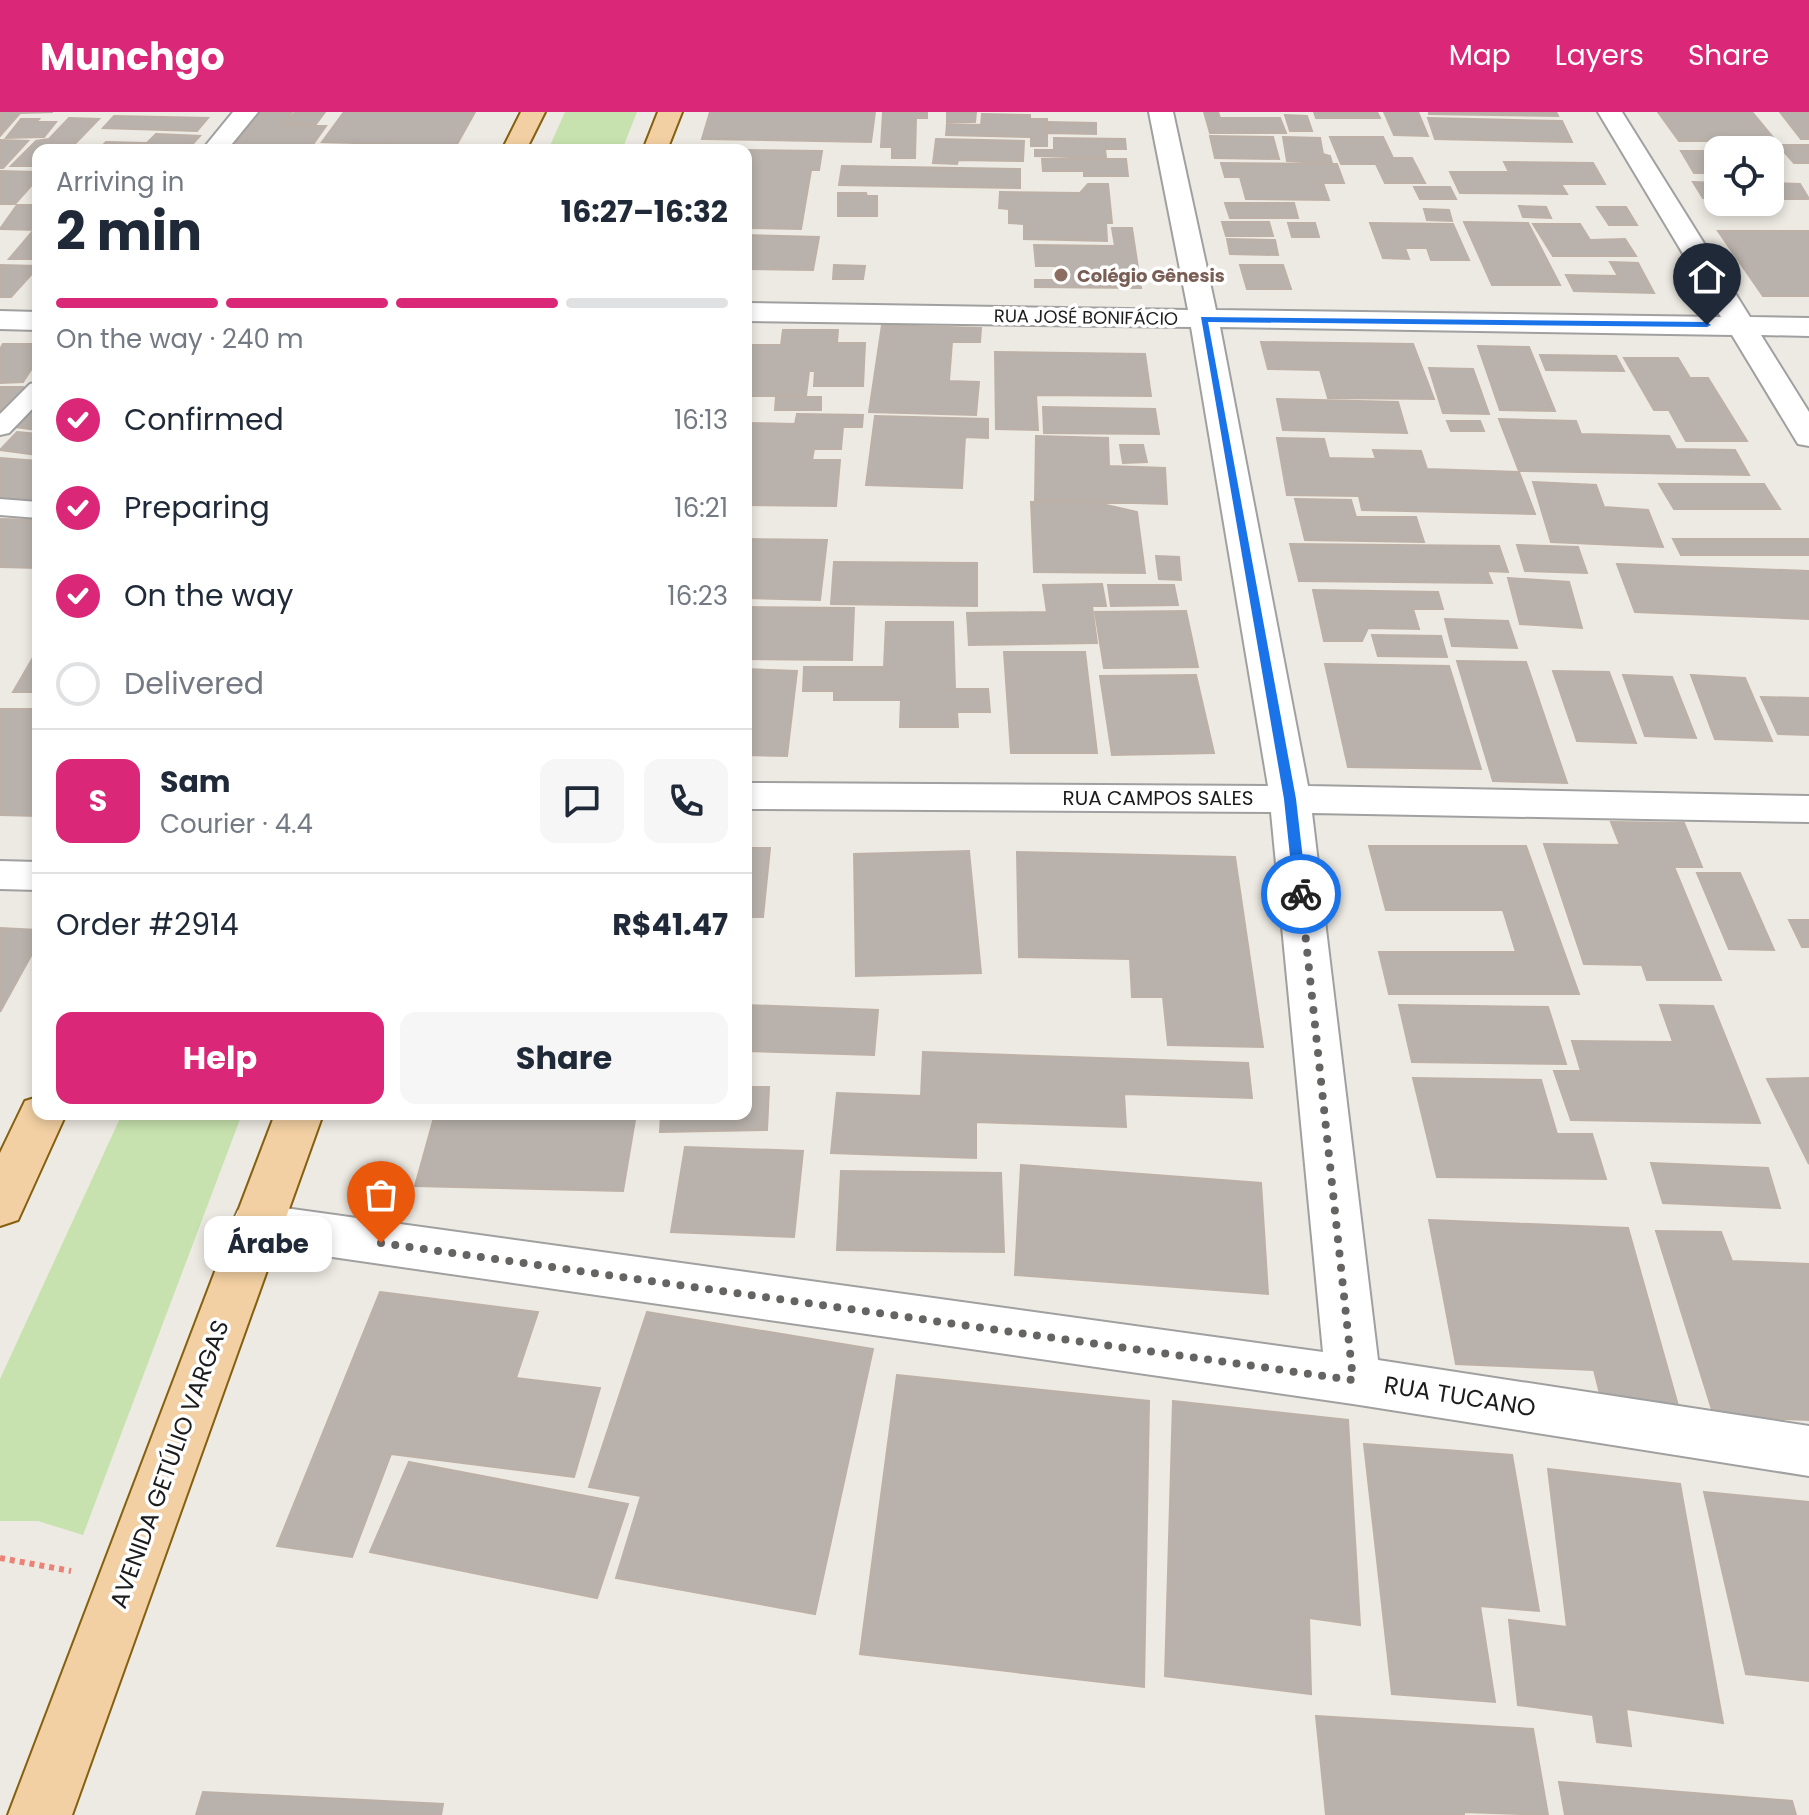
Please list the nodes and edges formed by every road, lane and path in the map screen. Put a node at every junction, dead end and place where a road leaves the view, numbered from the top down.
1 (246, 112) edge
2 (533, 112) edge
3 (670, 112) edge
4 (1161, 112) edge
5 (1610, 112) edge
6 (219, 144) edge
7 (517, 144) edge
8 (657, 144) edge
9 (752, 312) edge
10 (1204, 319) junction
11 (0, 320) edge
12 (32, 321) edge
13 (1738, 325) junction
14 (1809, 327) edge
15 (32, 395) edge
16 (0, 428) edge
17 (1809, 437) edge
18 (0, 507) edge
19 (32, 510) edge
20 (752, 796) edge
21 (1290, 799) junction
22 (1809, 809) edge
23 (0, 875) edge
24 (32, 876) edge
25 (39, 1120) edge
26 (297, 1120) edge
27 (0, 1206) edge
28 (256, 1225) junction
29 (1353, 1380) junction
30 (1809, 1451) edge
31 (0, 1558) edge
32 (121, 1597) junction
33 (40, 1815) edge

1 - 6 street
2 - 7 main road
3 - 8 main road
4 - 10 street
5 - 13 street
9 - 10 street, RUA JOSÉ BONIFÁCIO
10 - 13 street, RUA JOSÉ BONIFÁCIO
10 - 21 street
11 - 12 street
13 - 14 street, RUA JOSÉ BONIFÁCIO
13 - 17 street
15 - 16 lane
18 - 19 lane
20 - 21 street, RUA CAMPOS SALES
21 - 22 street, RUA CAMPOS SALES
21 - 29 street
23 - 24 street
25 - 27 main road
26 - 28 main road, AVENIDA GETÚLIO VARGAS
28 - 29 street, RUA TUCANO
28 - 32 main road, AVENIDA GETÚLIO VARGAS
29 - 30 street, RUA TUCANO
31 - 32 path
32 - 33 main road, AVENIDA GETÚLIO VARGAS

